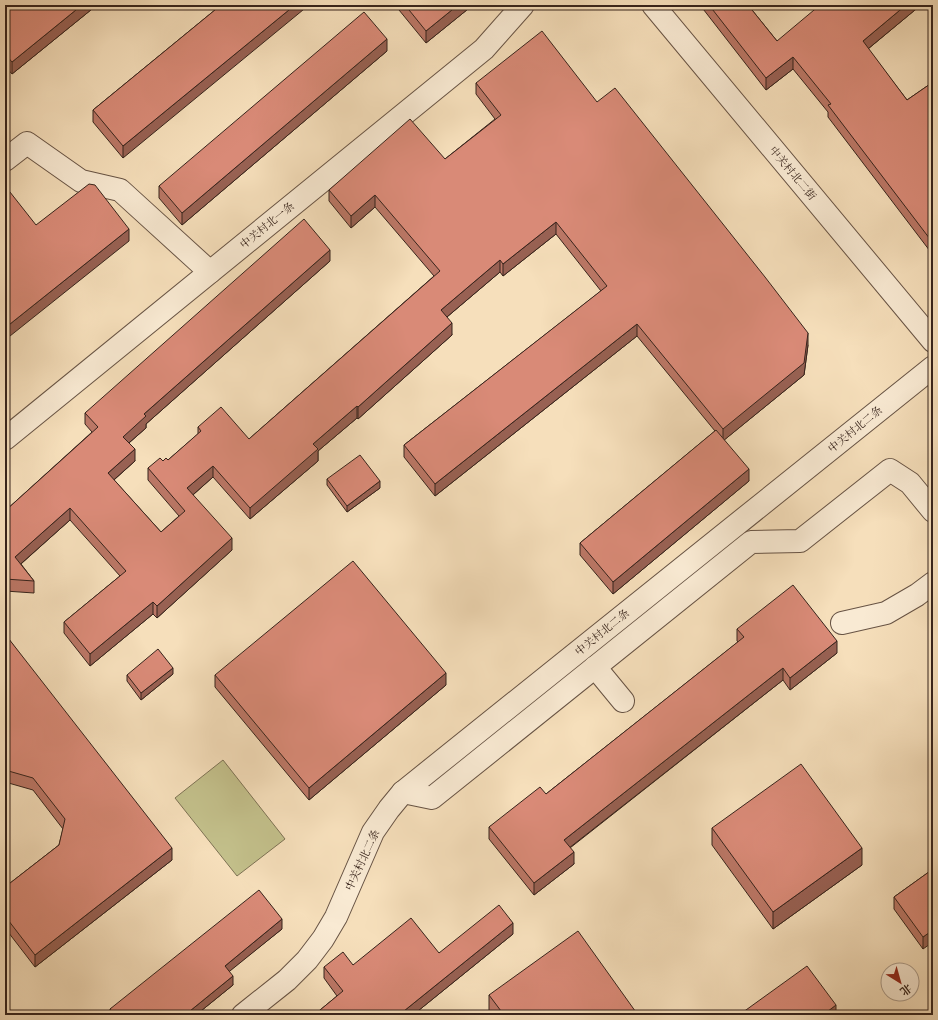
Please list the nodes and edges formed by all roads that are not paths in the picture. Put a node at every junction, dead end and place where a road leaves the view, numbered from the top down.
1 (523, 5) edge
2 (653, 5) edge
3 (5, 160) edge
4 (210, 272) junction
5 (933, 341) edge
6 (933, 367) edge
7 (5, 439) edge
8 (933, 511) edge
9 (933, 583) edge
10 (842, 623) dead end
11 (595, 667) junction
12 (623, 701) dead end
13 (403, 792) junction
14 (242, 1015) edge

1 - 4 street, 中关村北一条
2 - 5 street, 中关村北二街
3 - 4 street
4 - 7 street, 中关村北一条
6 - 13 street, 中关村北二条
8 - 11 street
9 - 10 street
11 - 12 street
11 - 13 street
13 - 14 street, 中关村北二条

